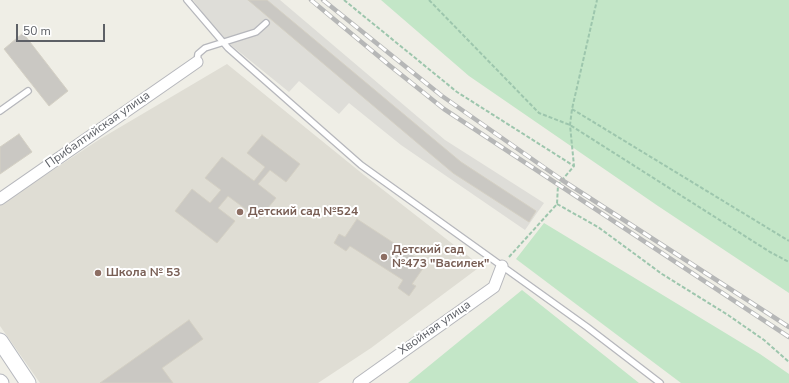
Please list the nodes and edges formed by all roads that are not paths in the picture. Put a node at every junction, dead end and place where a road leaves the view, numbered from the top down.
1 (187, 0) edge
2 (266, 23) dead end
3 (223, 42) junction
4 (197, 62) joint
5 (28, 91) dead end
6 (0, 111) edge
7 (0, 199) edge
8 (502, 266) junction
9 (0, 341) edge
10 (28, 383) edge
11 (359, 383) edge
12 (660, 383) edge

1 - 3 lane
2 - 3 lane
3 - 4 lane
3 - 8 lane
4 - 7 street, Прибалтийская улица
5 - 6 lane
8 - 11 street, Хвойная улица
8 - 12 lane
9 - 10 street

